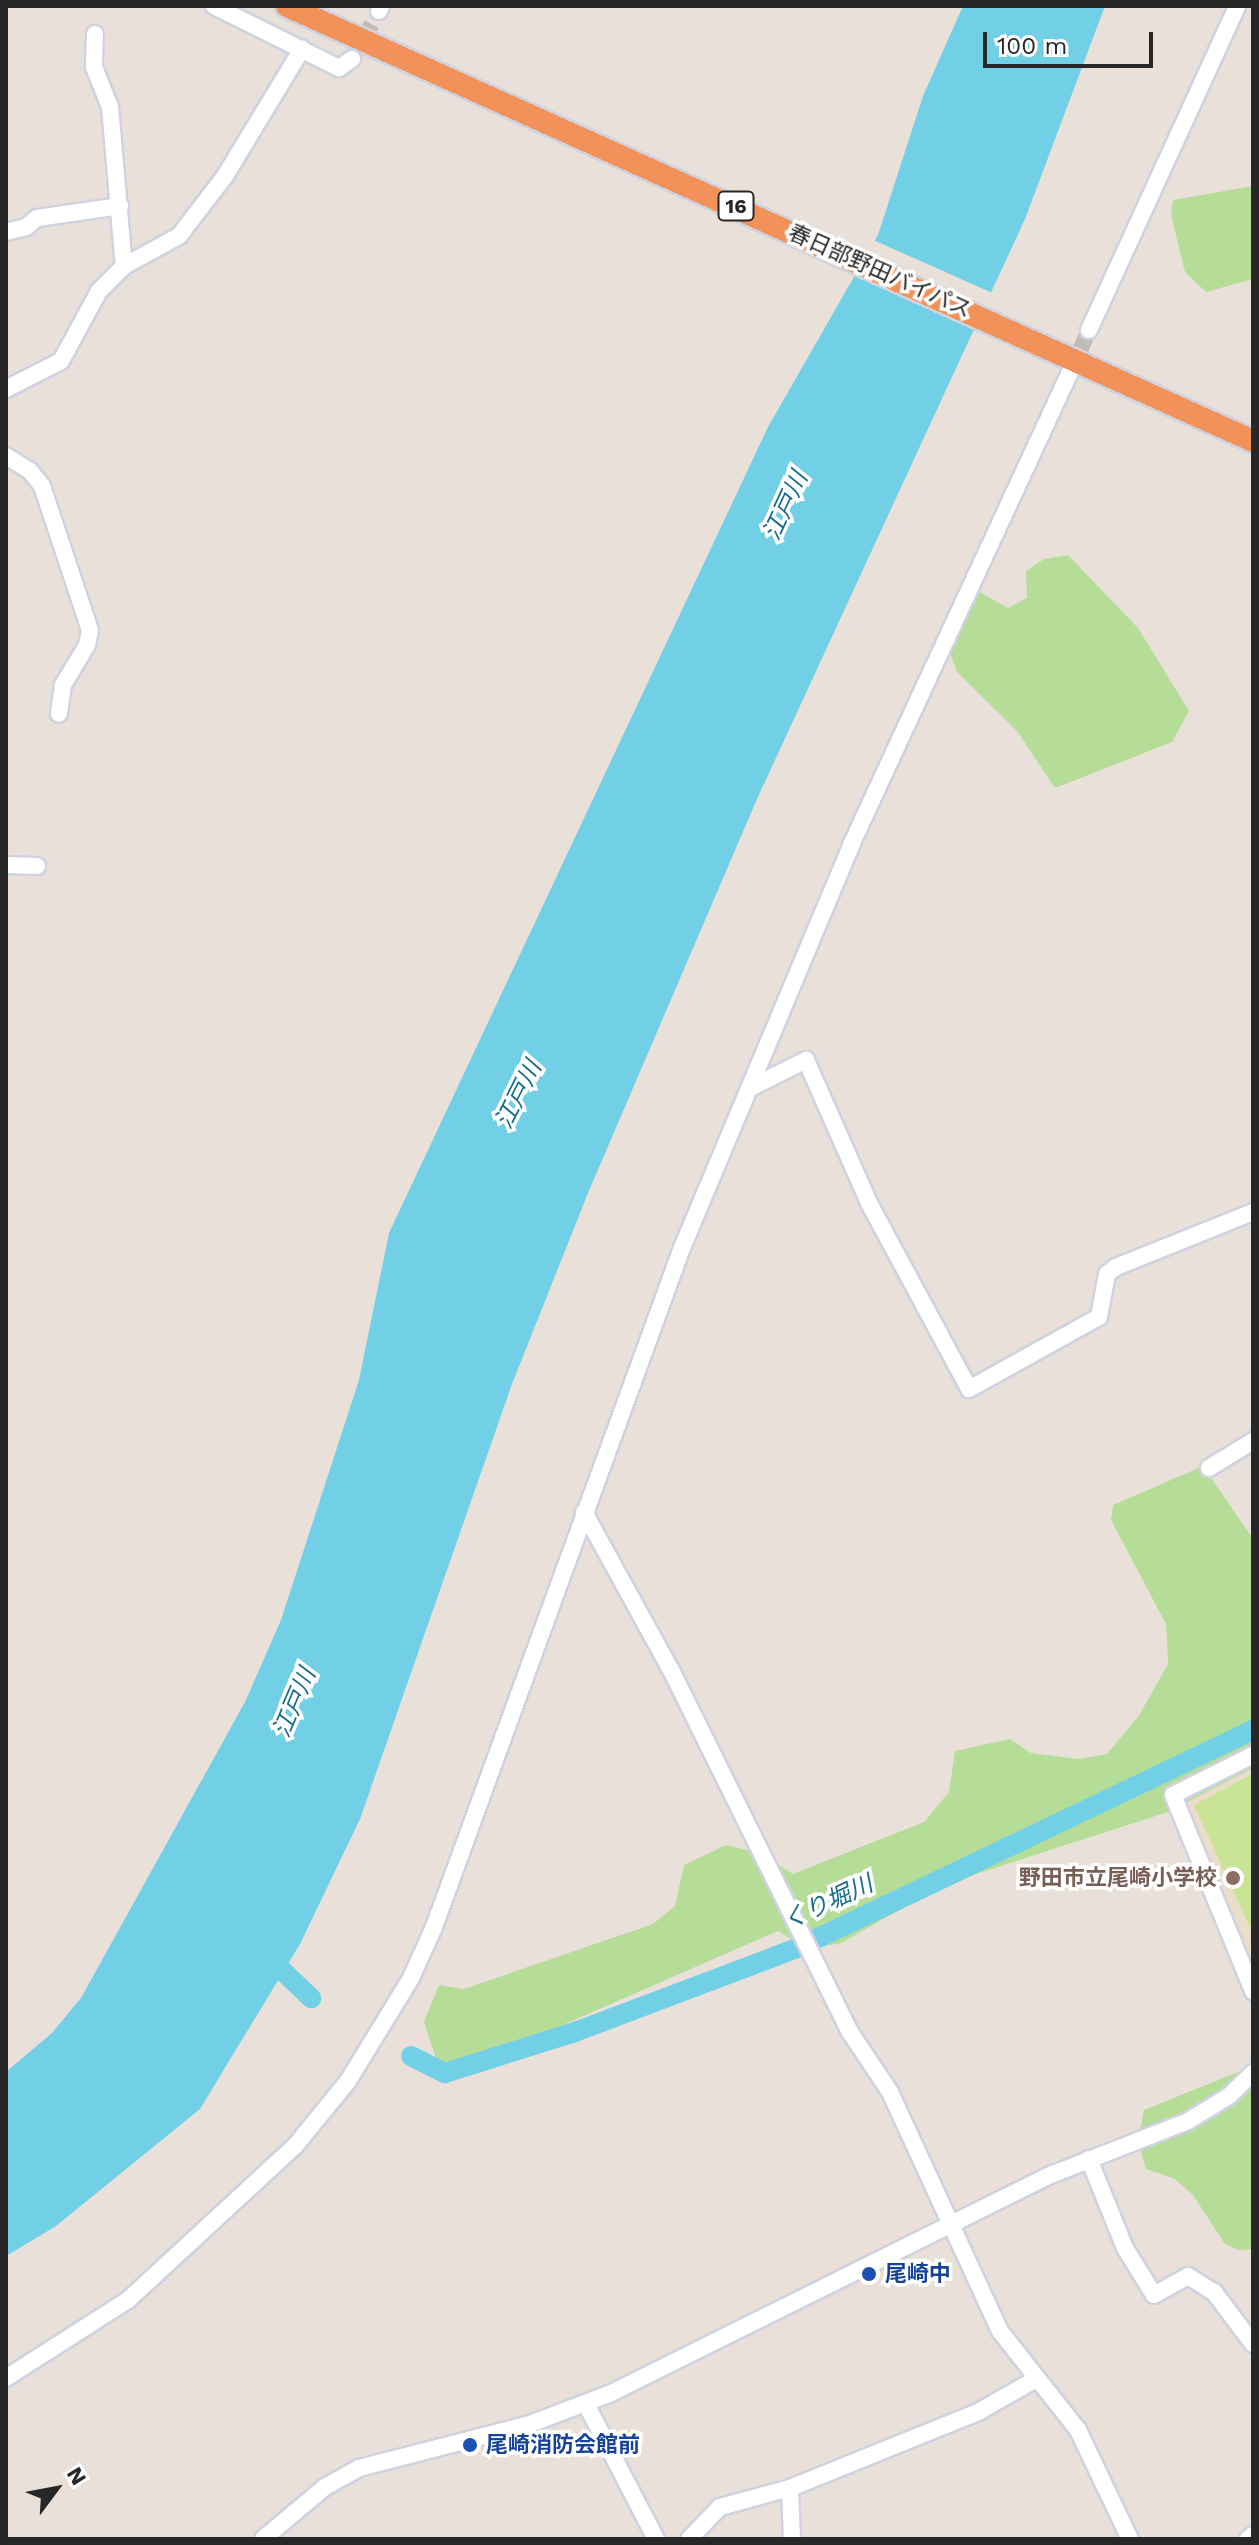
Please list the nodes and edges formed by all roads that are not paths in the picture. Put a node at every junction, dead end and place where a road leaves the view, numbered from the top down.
1 (214, 6) edge
2 (287, 6) edge
3 (324, 6) edge
4 (1237, 6) edge
5 (95, 34) dead end
6 (302, 49) junction
7 (352, 59) dead end
8 (431, 62) junction
9 (120, 206) junction
10 (6, 232) edge
11 (124, 266) junction
12 (1089, 330) tunnel mouth
13 (1046, 337) junction
14 (1070, 372) tunnel mouth
15 (6, 389) edge
16 (1253, 424) edge
17 (1253, 441) edge
18 (6, 456) edge
19 (59, 714) dead end
20 (6, 865) edge
21 (37, 866) dead end
22 (750, 1088) junction
23 (1253, 1212) edge
24 (1253, 1441) edge
25 (1209, 1468) dead end
26 (584, 1512) junction
27 (1253, 1755) edge
28 (1253, 1991) edge
29 (1253, 2073) edge
30 (1089, 2159) junction
31 (953, 2225) junction
32 (1253, 2344) edge
33 (6, 2378) edge
34 (1036, 2379) junction
35 (586, 2404) junction
36 (790, 2488) junction
37 (1253, 2535) edge
38 (263, 2539) edge
39 (656, 2539) edge
40 (689, 2539) edge
41 (792, 2539) edge
42 (1130, 2539) edge
43 (1248, 2539) edge

1 - 6 street
2 - 8 highway, 春日部野田バイパス / 16
3 - 8 highway, 春日部野田バイパス / 16
4 - 12 street
5 - 9 street
6 - 7 street
6 - 11 street
8 - 13 highway, 春日部野田バイパス / 16
9 - 10 street
9 - 11 street
11 - 15 street
13 - 16 highway, 春日部野田バイパス / 16
13 - 17 highway, 春日部野田バイパス / 16
14 - 22 street
18 - 19 street
20 - 21 street
22 - 23 street
22 - 26 street
24 - 25 street
26 - 31 street
26 - 33 street
27 - 28 street
29 - 30 street
30 - 31 street
30 - 32 street
31 - 34 street
31 - 35 street
34 - 36 street
34 - 42 street
35 - 38 street
35 - 39 street
36 - 40 street
36 - 41 street
37 - 43 street

